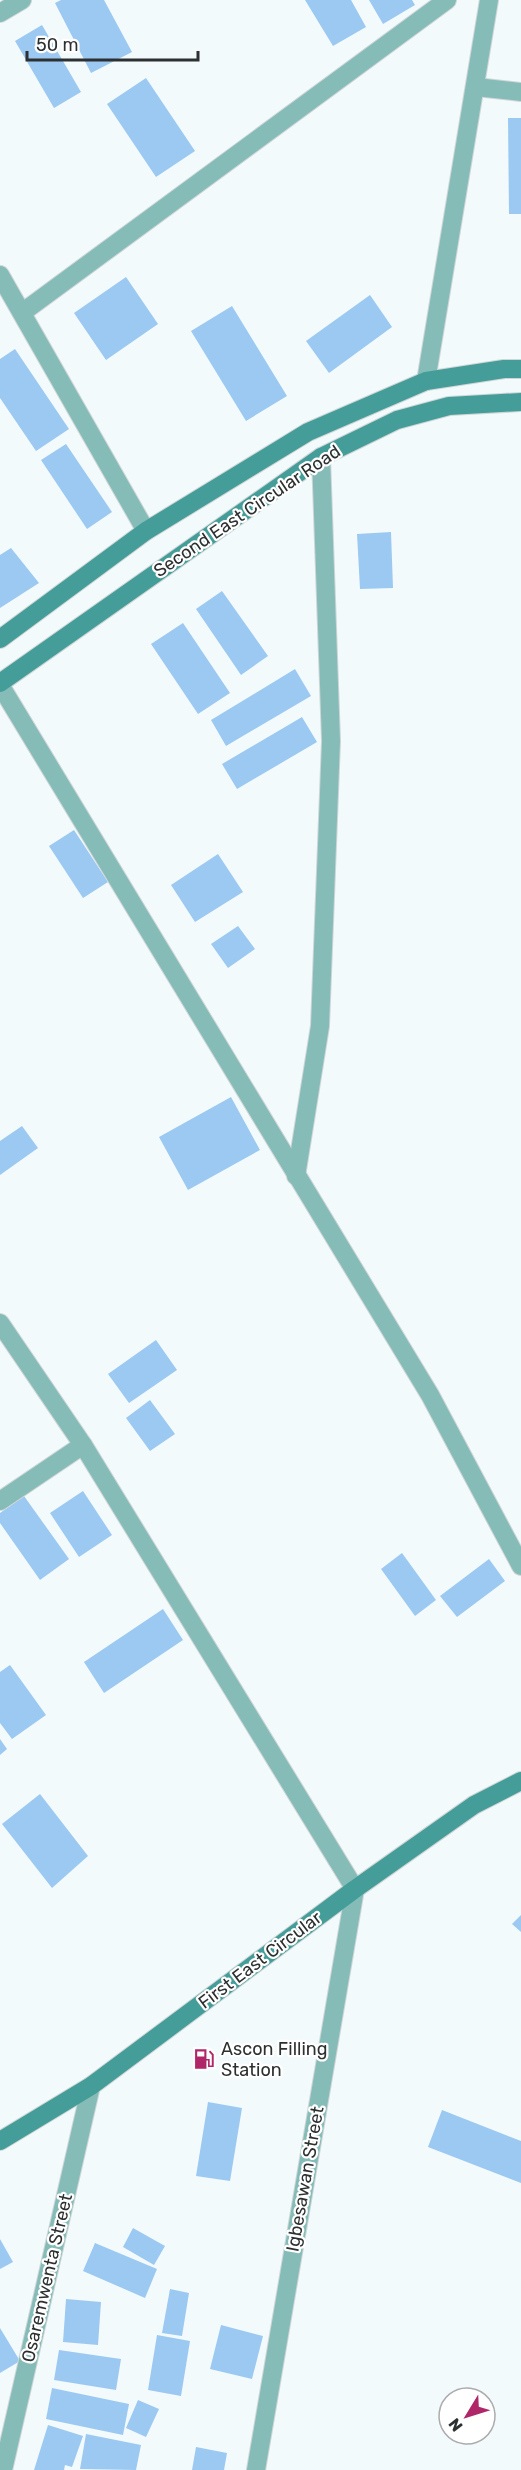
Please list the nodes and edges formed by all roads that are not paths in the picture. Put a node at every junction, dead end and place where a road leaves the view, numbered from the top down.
1 (22, 0) edge
2 (447, 0) edge
3 (489, 0) edge
4 (0, 13) edge
5 (476, 87) junction
6 (521, 92) edge
7 (0, 275) edge
8 (23, 312) junction
9 (521, 369) edge
10 (426, 381) junction
11 (521, 402) edge
12 (321, 458) junction
13 (146, 531) junction
14 (0, 639) edge
15 (0, 684) edge
16 (296, 1176) junction
17 (0, 1323) edge
18 (83, 1445) junction
19 (0, 1501) edge
20 (521, 1566) edge
21 (521, 1781) edge
22 (355, 1889) junction
23 (91, 2086) junction
24 (2, 2135) edge
25 (3, 2470) edge
26 (256, 2470) edge

1 - 4 street
2 - 8 street
3 - 5 street
5 - 6 street
5 - 10 street
7 - 8 street
8 - 13 street
9 - 10 main road, Second East Circular Road
10 - 13 main road, Second East Circular Road
11 - 12 main road, Second East Circular Road
12 - 15 main road, Second East Circular Road
12 - 16 street
13 - 14 main road, Second East Circular Road
15 - 16 street
16 - 20 street
17 - 18 street
18 - 19 street
18 - 22 street
21 - 22 main road, First East Circular
22 - 23 main road, First East Circular
22 - 26 street, Igbesawan Street
23 - 24 main road, First East Circular
23 - 25 street, Osaremwenta Street

